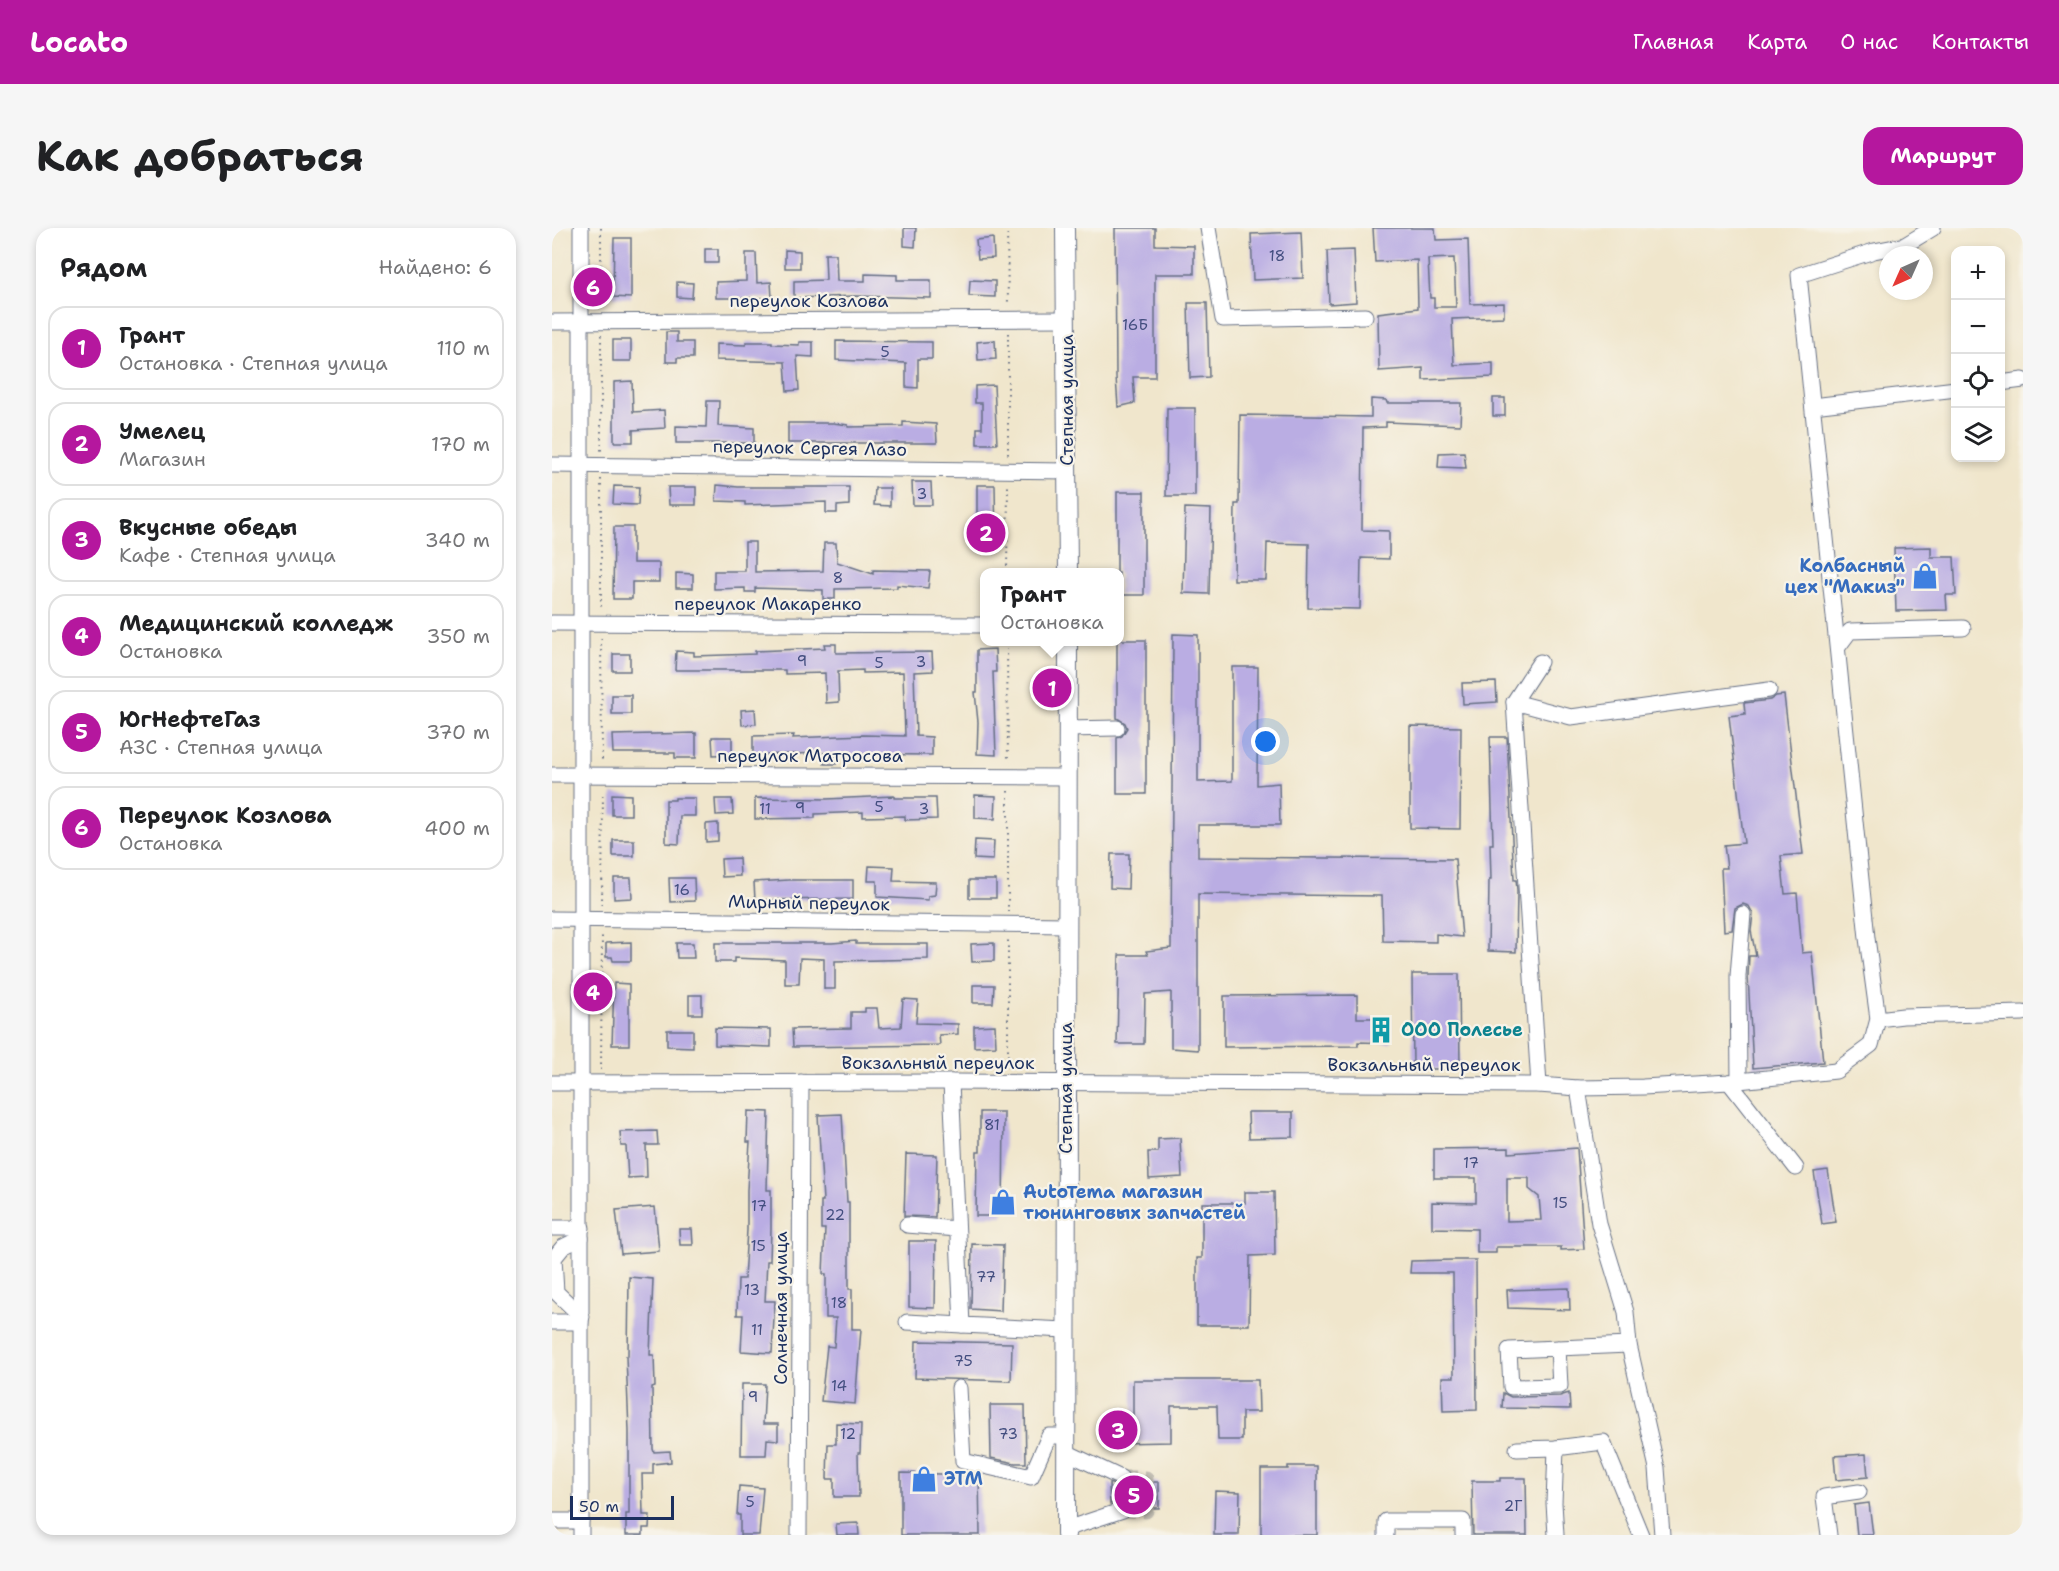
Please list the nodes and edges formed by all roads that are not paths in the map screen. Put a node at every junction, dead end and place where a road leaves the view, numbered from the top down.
1 (581, 228) edge
2 (1065, 228) edge
3 (1208, 228) edge
4 (1933, 228) edge
5 (1365, 316) dead end
6 (1066, 320) junction
7 (552, 322) edge
8 (581, 322) junction
9 (2023, 380) edge
10 (2005, 382) edge
11 (1951, 390) edge
12 (1813, 406) junction
13 (552, 465) edge
14 (581, 465) junction
15 (1067, 471) junction
16 (1068, 568) edge
17 (552, 623) edge
18 (581, 623) junction
19 (980, 625) edge
20 (1963, 628) dead end
21 (1068, 646) edge
22 (1838, 647) junction
23 (1540, 662) dead end
24 (1769, 690) dead end
25 (1514, 702) junction
26 (1067, 729) junction
27 (1117, 729) dead end
28 (552, 775) edge
29 (580, 775) junction
30 (1067, 777) junction
31 (1743, 914) dead end
32 (552, 919) edge
33 (581, 919) junction
34 (1066, 926) junction
35 (2023, 1013) edge
36 (1878, 1019) junction
37 (1734, 1081) junction
38 (801, 1082) junction
39 (951, 1082) junction
40 (1066, 1082) junction
41 (552, 1083) edge
42 (582, 1083) junction
43 (1539, 1085) junction
44 (1578, 1088) junction
45 (1796, 1168) dead end
46 (907, 1225) dead end
47 (552, 1228) edge
48 (957, 1229) junction
49 (581, 1233) junction
50 (581, 1320) junction
51 (552, 1322) edge
52 (907, 1322) dead end
53 (962, 1325) junction
54 (1066, 1330) junction
55 (1629, 1345) junction
56 (1558, 1348) dead end
57 (959, 1388) dead end
58 (1066, 1444) junction
59 (1556, 1448) junction
60 (1517, 1449) dead end
61 (1121, 1478) tunnel mouth
62 (1859, 1492) dead end
63 (1122, 1510) dead end
64 (552, 1521) edge
65 (581, 1528) edge
66 (1066, 1532) edge
67 (799, 1535) edge
68 (1386, 1535) edge
69 (1463, 1535) edge
70 (1556, 1535) edge
71 (1641, 1535) edge
72 (1662, 1535) edge
73 (1829, 1535) edge

1 - 8 street
2 - 6 main road, Степная улица
3 - 5 street
4 - 12 street
6 - 8 street, переулок Козлова
6 - 15 main road, Степная улица
7 - 8 street, переулок Козлова
8 - 14 street
9 - 10 street
11 - 12 street
12 - 22 street
13 - 14 street, переулок Сергея Лазо
14 - 15 street, переулок Сергея Лазо
14 - 18 street
15 - 16 main road, Степная улица
17 - 18 street, переулок Макаренко
18 - 19 street, переулок Макаренко
18 - 29 street
20 - 22 street
21 - 26 main road, Степная улица
22 - 36 street
23 - 25 street
24 - 25 street
25 - 43 street
26 - 27 street
26 - 30 main road, Степная улица
28 - 29 street, переулок Матросова
29 - 30 street, переулок Матросова
29 - 33 street
30 - 34 main road, Степная улица
31 - 37 street
32 - 33 street, Мирный переулок
33 - 34 street, Мирный переулок
33 - 42 street
34 - 40 main road, Степная улица
35 - 36 street
36 - 37 street, Вокзальный переулок
37 - 44 street, Вокзальный переулок
37 - 45 street
38 - 39 street, Вокзальный переулок
38 - 42 street, Вокзальный переулок
38 - 67 street, Солнечная улица
39 - 40 street, Вокзальный переулок
39 - 48 street
40 - 43 street, Вокзальный переулок
40 - 54 main road, Степная улица
41 - 42 street, Вокзальный переулок
42 - 49 street
43 - 44 street, Вокзальный переулок
44 - 55 street
46 - 48 street
47 - 49 street
48 - 53 street
49 - 50 street
49 - 50 street
50 - 51 street
50 - 65 street
52 - 53 street
53 - 54 street
54 - 58 main road, Степная улица
55 - 56 street
55 - 72 street
57 - 58 street
58 - 61 street
58 - 66 main road, Степная улица
59 - 60 street
59 - 70 street
59 - 71 street
62 - 73 street
63 - 66 street
64 - 65 street
68 - 69 street

